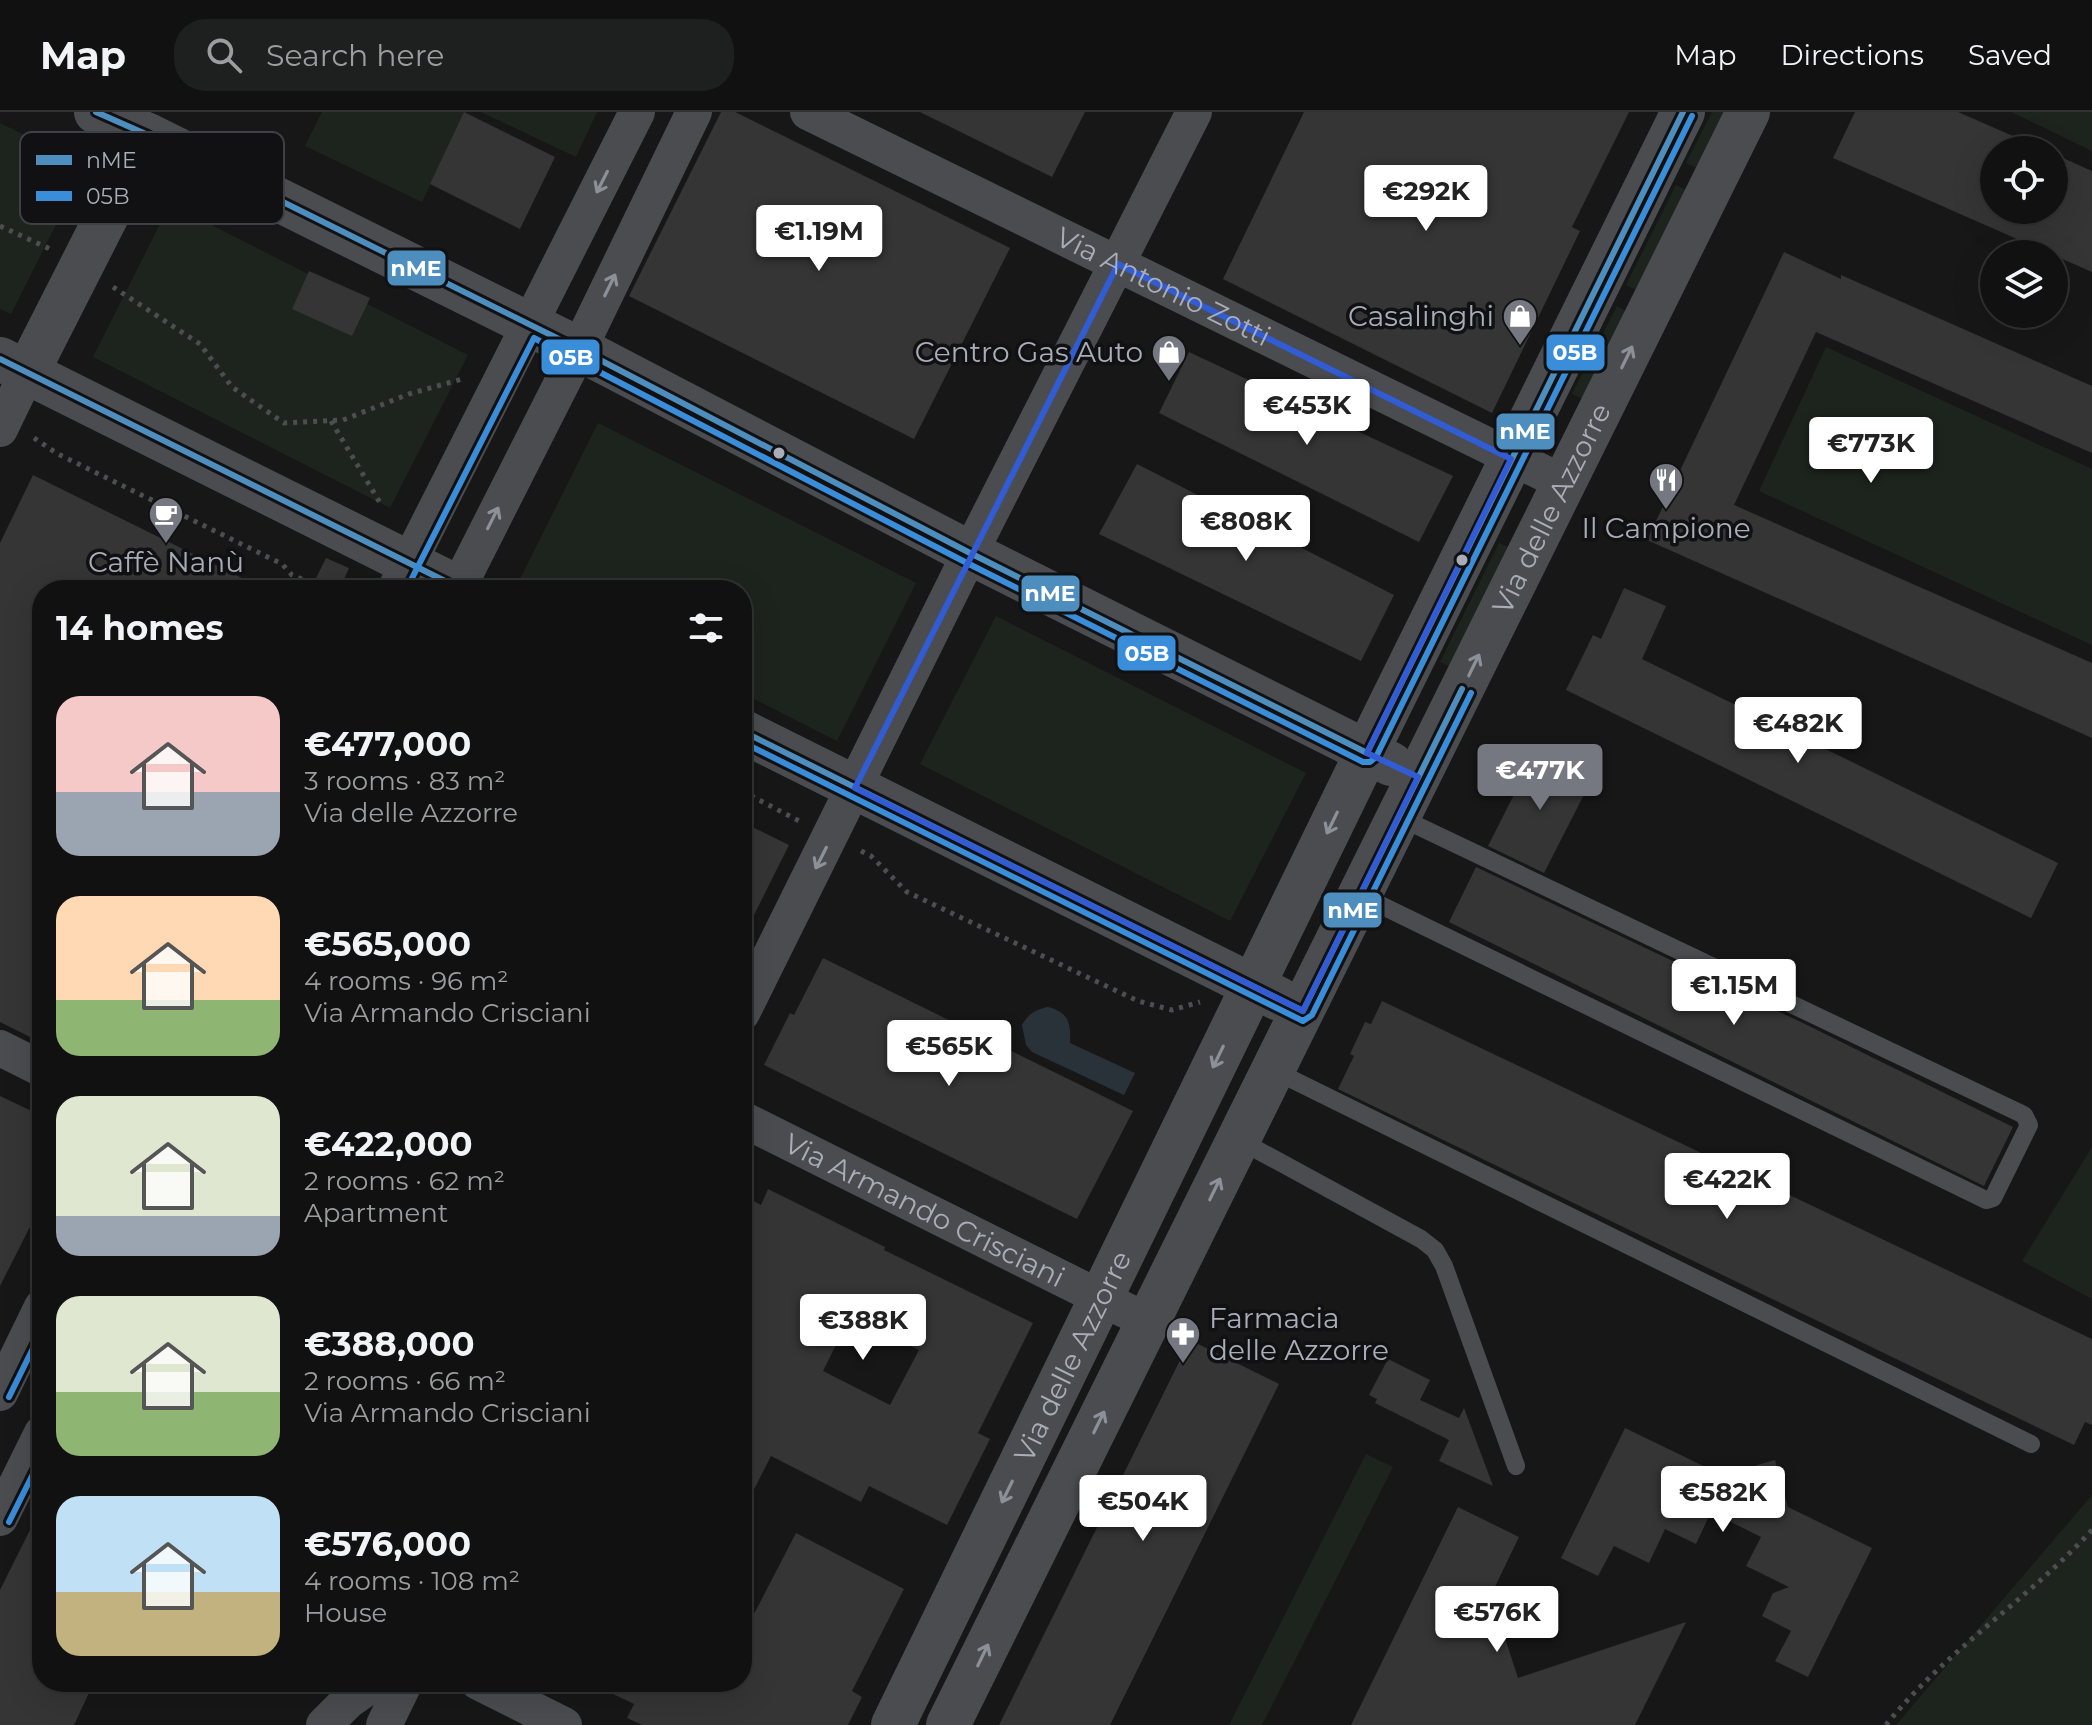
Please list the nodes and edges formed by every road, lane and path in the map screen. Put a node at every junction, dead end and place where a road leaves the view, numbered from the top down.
1 (96, 112) edge
2 (637, 112) edge
3 (694, 112) edge
4 (808, 112) edge
5 (1194, 112) edge
6 (1683, 112) edge
7 (1748, 112) edge
8 (154, 124) edge
9 (284, 193) edge
10 (86, 224) edge
11 (0, 226) edge
12 (64, 256) junction
13 (1118, 264) junction
14 (530, 324) junction
15 (579, 349) junction
16 (14, 366) edge
17 (508, 367) junction
18 (331, 421) junction
19 (3, 424) edge
20 (1511, 459) junction
21 (1564, 483) junction
22 (970, 553) junction
23 (407, 566) edge
24 (304, 580) edge
25 (439, 580) edge
26 (464, 580) edge
27 (752, 736) edge
28 (1367, 753) junction
29 (1418, 777) junction
30 (855, 788) junction
31 (752, 796) edge
32 (1399, 817) junction
33 (831, 838) junction
34 (1360, 895) junction
35 (1252, 987) junction
36 (752, 993) edge
37 (1303, 1011) junction
38 (0, 1048) edge
39 (32, 1064) edge
40 (1273, 1070) junction
41 (752, 1124) edge
42 (1239, 1140) junction
43 (1100, 1300) junction
44 (1149, 1322) junction
45 (32, 1327) edge
46 (0, 1393) edge
47 (2031, 1444) dead end
48 (32, 1453) edge
49 (1516, 1466) dead end
50 (0, 1518) edge
51 (2092, 1530) edge
52 (361, 1692) edge
53 (400, 1692) edge
54 (498, 1692) edge
55 (324, 1725) edge
56 (384, 1725) edge
57 (564, 1725) edge
58 (893, 1725) edge
59 (948, 1725) edge
60 (1886, 1725) edge

1 - 8 street
2 -> 14 street
15 -> 3 street
4 - 13 street, Via Antonio Zotti
5 - 13 street
6 - 20 street, Via delle Azzorre
21 -> 7 street, Via delle Azzorre
9 - 14 street
10 - 12 street
11 - 12 path
12 - 16 street
12 - 18 path
13 - 20 street, Via Antonio Zotti
13 - 22 street
14 - 15 street
14 - 17 street
15 - 22 street
26 -> 15 street
16 - 19 street
16 - 23 street
17 - 18 path
17 - 23 street
18 - 23 path
19 - 24 path
20 - 21 street, Via Antonio Zotti
20 - 28 street, Via delle Azzorre
29 -> 21 street, Via delle Azzorre
22 - 28 street
22 - 30 street
23 - 25 street
27 - 30 street
28 - 29 street
28 -> 35 street, Via delle Azzorre
29 - 32 street, Via delle Azzorre
30 - 33 street
30 - 35 street
31 - 33 path
32 - 34 street, Via delle Azzorre
32 - 34 lane
33 - 35 path
33 -> 36 street
34 - 37 street, Via delle Azzorre
35 - 37 street
35 -> 43 street, Via delle Azzorre
37 - 40 street, Via delle Azzorre
38 - 39 street
40 - 42 street, Via delle Azzorre
40 - 47 lane
41 - 43 street, Via Armando Crisciani
44 -> 42 street, Via delle Azzorre
42 - 49 lane
43 - 44 street, Via Armando Crisciani
43 -> 58 street, Via delle Azzorre
59 -> 44 street, Via delle Azzorre
45 - 46 street
48 - 50 street
51 - 60 path
52 - 55 street
53 - 56 street
54 - 57 street

